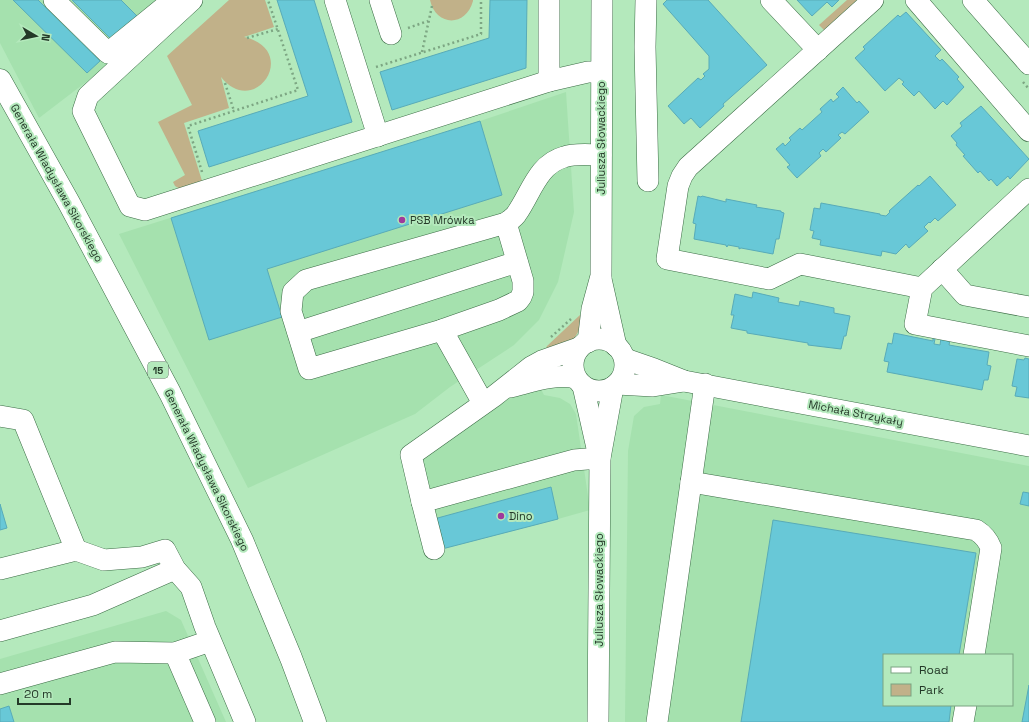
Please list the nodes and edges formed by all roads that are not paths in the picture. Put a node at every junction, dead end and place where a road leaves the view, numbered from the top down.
1 (54, 0) edge
2 (173, 0) edge
3 (192, 0) edge
4 (335, 0) edge
5 (380, 0) edge
6 (549, 0) edge
7 (602, 0) edge
8 (646, 0) edge
9 (771, 0) edge
10 (873, 0) edge
11 (916, 0) edge
12 (973, 0) edge
13 (391, 34) dead end
14 (818, 50) junction
15 (1029, 64) edge
16 (595, 72) junction
17 (0, 80) edge
18 (549, 81) junction
19 (1029, 131) edge
20 (378, 136) junction
21 (601, 155) junction
22 (648, 182) dead end
23 (1029, 189) edge
24 (506, 223) junction
25 (517, 262) junction
26 (942, 270) junction
27 (600, 276) junction
28 (922, 288) junction
29 (1029, 307) edge
30 (442, 330) junction
31 (298, 332) junction
32 (583, 345) junction
33 (1029, 346) edge
34 (620, 352) junction
35 (684, 381) junction
36 (580, 382) junction
37 (705, 384) junction
38 (615, 385) junction
39 (504, 388) junction
40 (483, 403) junction
41 (0, 416) edge
42 (1029, 446) edge
43 (600, 458) junction
44 (691, 482) junction
45 (422, 502) junction
46 (434, 549) dead end
47 (76, 550) junction
48 (0, 569) edge
49 (175, 569) junction
50 (0, 631) edge
51 (210, 641) junction
52 (175, 653) junction
53 (974, 654) edge
54 (0, 684) edge
55 (966, 706) edge
56 (205, 722) edge
57 (245, 722) edge
58 (315, 722) edge
59 (598, 722) edge
60 (657, 722) edge
61 (963, 722) edge

1 - 2 street
3 - 20 street
4 - 20 street
5 - 13 street
6 - 18 street
7 - 16 street, Juliusza Słowackiego
8 - 22 street
9 - 14 street
10 - 14 street
11 - 19 street
12 - 15 street
14 - 28 street
16 - 18 street
16 - 21 street, Juliusza Słowackiego
17 - 58 main road, Generała Władysława Sikorskiego / 15
18 - 20 street
21 - 24 street
21 - 27 street, Juliusza Słowackiego
23 - 26 street
24 - 25 street
24 - 31 street
25 - 30 street
25 - 31 street
26 - 28 street
26 - 29 street
27 - 32 street, Juliusza Słowackiego
27 - 34 street, Juliusza Słowackiego
28 - 33 street
30 - 31 street
30 - 40 street
32 - 34 street
32 - 36 street
32 - 39 street
34 - 35 street, Michała Strzykały
34 - 38 street
35 - 37 street, Michała Strzykały
35 - 38 street, Michała Strzykały
36 - 38 street
36 - 39 street
36 - 43 street, Juliusza Słowackiego
37 - 42 street, Michała Strzykały
37 - 44 street
38 - 43 street, Juliusza Słowackiego
39 - 40 street
40 - 45 street
41 - 47 street
43 - 45 street
43 - 59 street, Juliusza Słowackiego
44 - 53 street
44 - 60 street
45 - 46 street
47 - 48 street
47 - 49 street
49 - 50 street
49 - 51 street
51 - 52 street
51 - 57 street
52 - 54 street
52 - 56 street
55 - 61 street

